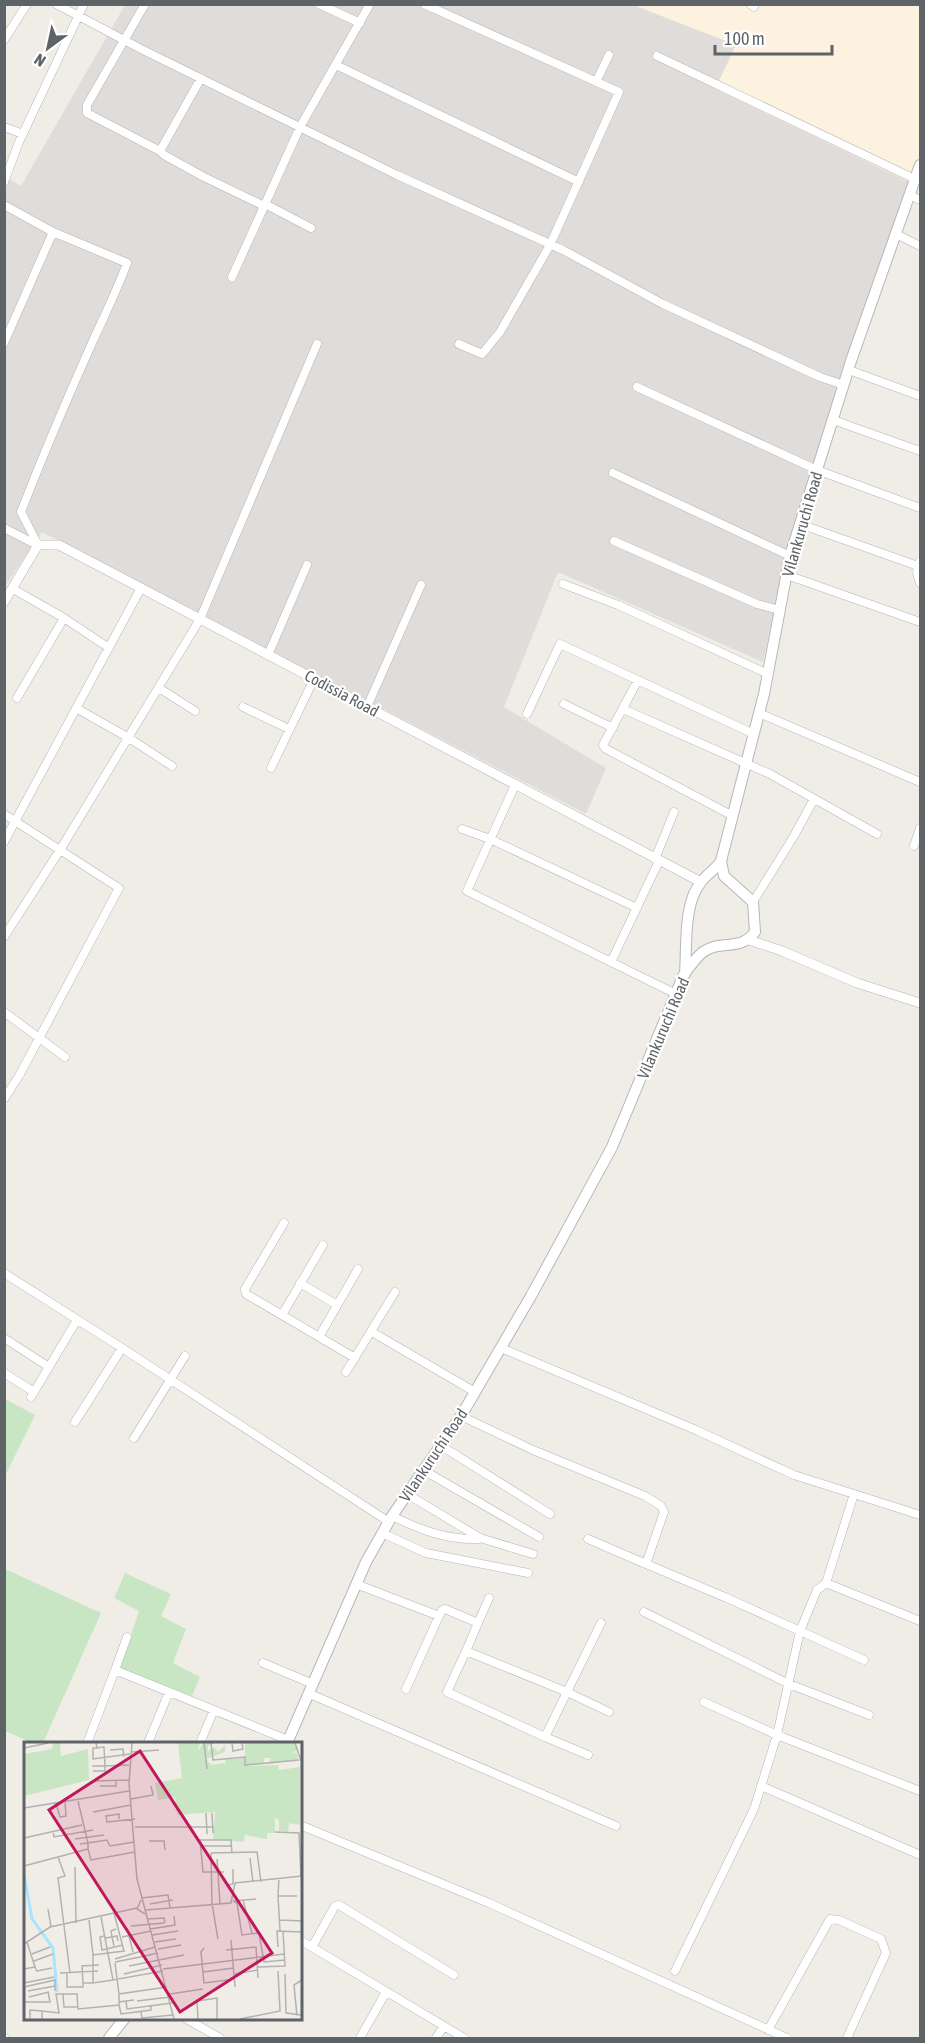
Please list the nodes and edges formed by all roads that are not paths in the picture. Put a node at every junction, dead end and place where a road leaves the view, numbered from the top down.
1 (27, 4) edge
2 (56, 4) edge
3 (84, 4) edge
4 (145, 4) edge
5 (319, 4) edge
6 (370, 4) edge
7 (424, 4) edge
8 (750, 4) edge
9 (755, 4) edge
10 (79, 16) junction
11 (360, 23) junction
12 (4, 40) edge
13 (125, 41) junction
14 (609, 55) dead end
15 (657, 56) dead end
16 (336, 65) junction
17 (201, 78) junction
18 (596, 82) junction
19 (4, 127) edge
20 (300, 128) junction
21 (22, 134) junction
22 (160, 151) junction
23 (921, 165) edge
24 (915, 179) junction
25 (4, 182) edge
26 (579, 182) junction
27 (910, 195) junction
28 (921, 200) edge
29 (4, 205) edge
30 (264, 206) junction
31 (311, 228) dead end
32 (53, 232) junction
33 (896, 234) junction
34 (550, 244) junction
35 (921, 246) edge
36 (232, 277) dead end
37 (4, 343) edge
38 (317, 344) dead end
39 (459, 344) dead end
40 (849, 370) junction
41 (844, 385) junction
42 (637, 387) dead end
43 (921, 396) edge
44 (833, 420) junction
45 (921, 451) edge
46 (817, 470) junction
47 (614, 472) dead end
48 (921, 508) edge
49 (800, 524) junction
50 (4, 528) edge
51 (614, 541) dead end
52 (38, 545) junction
53 (790, 556) junction
54 (919, 563) edge
55 (307, 565) dead end
56 (787, 574) junction
57 (921, 583) edge
58 (564, 584) dead end
59 (422, 585) dead end
60 (141, 588) junction
61 (12, 589) junction
62 (4, 602) edge
63 (780, 610) junction
64 (64, 618) junction
65 (200, 619) junction
66 (921, 622) edge
67 (109, 648) junction
68 (268, 655) junction
69 (768, 674) junction
70 (314, 679) junction
71 (638, 680) junction
72 (159, 688) junction
73 (17, 698) dead end
74 (564, 704) dead end
75 (243, 706) dead end
76 (367, 707) junction
77 (76, 708) junction
78 (623, 710) junction
79 (195, 711) dead end
80 (759, 713) junction
81 (527, 714) dead end
82 (613, 728) junction
83 (289, 729) junction
84 (754, 734) junction
85 (129, 738) junction
86 (745, 762) junction
87 (172, 766) dead end
88 (271, 768) dead end
89 (921, 782) edge
90 (515, 785) junction
91 (814, 799) junction
92 (674, 812) dead end
93 (4, 814) edge
94 (733, 816) junction
95 (16, 823) junction
96 (921, 828) edge
97 (462, 829) dead end
98 (877, 834) dead end
99 (490, 839) junction
100 (4, 842) edge
101 (914, 846) dead end
102 (60, 850) junction
103 (657, 860) junction
104 (721, 861) junction
105 (701, 882) junction
106 (753, 902) junction
107 (636, 908) junction
108 (4, 937) edge
109 (749, 940) junction
110 (611, 962) junction
111 (684, 974) junction
112 (676, 994) junction
113 (921, 1003) edge
114 (4, 1012) edge
115 (39, 1039) junction
116 (64, 1057) dead end
117 (8, 1083) edge
118 (4, 1099) edge
119 (284, 1223) dead end
120 (322, 1245) dead end
121 (358, 1269) dead end
122 (4, 1273) edge
123 (300, 1283) junction
124 (395, 1292) dead end
125 (337, 1305) junction
126 (282, 1315) junction
127 (77, 1320) junction
128 (372, 1332) junction
129 (319, 1337) junction
130 (4, 1338) edge
131 (122, 1348) junction
132 (501, 1348) junction
133 (185, 1356) dead end
134 (355, 1358) junction
135 (49, 1366) junction
136 (346, 1372) dead end
137 (4, 1373) edge
138 (170, 1379) junction
139 (475, 1392) junction
140 (460, 1416) junction
141 (75, 1422) dead end
142 (134, 1438) dead end
143 (440, 1445) junction
144 (423, 1470) junction
145 (406, 1494) junction
146 (854, 1494) junction
147 (550, 1514) dead end
148 (921, 1515) edge
149 (390, 1519) junction
150 (382, 1533) junction
151 (539, 1538) dead end
152 (480, 1539) junction
153 (588, 1539) dead end
154 (533, 1554) dead end
155 (646, 1564) junction
156 (528, 1573) dead end
157 (826, 1583) junction
158 (356, 1584) junction
159 (489, 1598) dead end
160 (644, 1612) dead end
161 (439, 1616) junction
162 (921, 1621) edge
163 (478, 1623) junction
164 (601, 1623) dead end
165 (800, 1631) junction
166 (128, 1637) dead end
167 (466, 1651) junction
168 (864, 1660) dead end
169 (263, 1663) dead end
170 (115, 1670) junction
171 (789, 1684) junction
172 (311, 1689) junction
173 (406, 1689) dead end
174 (169, 1692) junction
175 (567, 1692) junction
176 (704, 1702) dead end
177 (214, 1710) junction
178 (609, 1712) dead end
179 (869, 1715) dead end
180 (777, 1735) junction
181 (545, 1737) junction
182 (288, 1741) edge
183 (88, 1742) dead end
184 (148, 1742) edge
185 (200, 1742) edge
186 (588, 1755) dead end
187 (761, 1786) junction
188 (921, 1791) edge
189 (302, 1826) edge
190 (616, 1826) dead end
191 (921, 1855) edge
192 (302, 1941) edge
193 (312, 1947) junction
194 (675, 1971) dead end
195 (454, 1975) dead end
196 (386, 1992) junction
197 (124, 2019) edge
198 (187, 2019) edge
199 (444, 2026) junction
200 (768, 2030) junction
201 (114, 2036) edge
202 (220, 2038) edge
203 (360, 2038) edge
204 (436, 2038) edge
205 (464, 2038) edge
206 (788, 2038) edge
207 (847, 2038) edge

1 - 12 street
2 - 10 street
3 - 10 street
4 - 13 street
5 - 11 street
6 - 11 street
7 - 18 street
8 - 9 street
10 - 13 street
10 - 21 street
11 - 16 street
13 - 17 street
13 - 22 street
14 - 18 street
15 - 24 street
16 - 20 street
16 - 26 street
17 - 20 street
17 - 22 street
18 - 26 street
19 - 21 street
20 - 30 street
20 - 34 street
21 - 25 street
22 - 30 street
23 - 24 main road, Vilankuruchi Road
24 - 27 main road, Vilankuruchi Road
26 - 34 street
27 - 28 street
27 - 33 main road, Vilankuruchi Road
29 - 32 street
30 - 31 street
30 - 36 street
32 - 37 street
32 - 52 street
33 - 35 street
33 - 40 main road, Vilankuruchi Road
34 - 39 street
34 - 41 street
38 - 65 street
40 - 41 main road, Vilankuruchi Road
40 - 43 street
41 - 44 main road, Vilankuruchi Road
42 - 46 street
44 - 45 street
44 - 46 main road, Vilankuruchi Road
46 - 48 street
46 - 49 main road, Vilankuruchi Road
47 - 53 street
49 - 53 main road, Vilankuruchi Road
49 - 54 street
50 - 52 street
51 - 63 street
52 - 60 street, Codissia Road
52 - 61 street
53 - 56 main road, Vilankuruchi Road
54 - 57 street
55 - 68 street
56 - 63 main road, Vilankuruchi Road
56 - 66 street
58 - 69 street
59 - 76 street
60 - 65 street, Codissia Road
60 - 67 street
61 - 62 street
61 - 64 street
63 - 69 main road, Vilankuruchi Road
64 - 67 street
64 - 73 street
65 - 68 street, Codissia Road
65 - 72 street
67 - 77 street
68 - 70 street, Codissia Road
69 - 80 main road, Vilankuruchi Road
70 - 76 street, Codissia Road
70 - 83 street
71 - 78 street
71 - 81 street
71 - 84 street
72 - 79 street
72 - 85 street
74 - 82 street
75 - 83 street
76 - 90 street, Codissia Road
77 - 85 street
77 - 95 street
78 - 82 street
78 - 86 street
80 - 84 main road, Vilankuruchi Road
80 - 89 street
82 - 94 street
83 - 88 street
84 - 86 main road, Vilankuruchi Road
85 - 87 street
85 - 102 street
86 - 91 street
86 - 94 main road, Vilankuruchi Road
90 - 99 street
90 - 103 street, Codissia Road
91 - 98 street
91 - 106 street
92 - 103 street
93 - 95 street
94 - 104 main road, Vilankuruchi Road
95 - 100 street
95 - 102 street
96 - 101 street
97 - 99 street
99 - 107 street
99 - 110 street
102 - 108 street
102 - 115 street
103 - 105 street, Codissia Road
103 - 107 street
104 - 105 main road
104 - 106 main road
105 - 111 main road
106 - 109 main road
107 - 110 street
109 - 111 main road, Vilankuruchi Road
109 - 113 street
110 - 112 street
111 - 112 main road, Vilankuruchi Road
112 - 132 main road, Vilankuruchi Road
114 - 115 street
115 - 116 street
115 - 117 street
117 - 118 street
119 - 126 street
120 - 123 street
121 - 125 street
122 - 127 street
123 - 125 street
123 - 126 street
124 - 128 street
125 - 129 street
126 - 129 street
127 - 131 street
127 - 135 street
128 - 134 street
128 - 139 street
129 - 134 street
130 - 135 street
131 - 138 street
131 - 141 street
132 - 139 main road, Vilankuruchi Road
132 - 146 street
133 - 138 street
134 - 136 street
135 - 137 street
138 - 142 street
138 - 149 street
139 - 140 main road, Vilankuruchi Road
140 - 143 main road, Vilankuruchi Road
140 - 155 street
143 - 144 main road, Vilankuruchi Road
143 - 147 street
144 - 145 main road, Vilankuruchi Road
144 - 151 street
145 - 149 main road, Vilankuruchi Road
145 - 152 street
146 - 148 street
146 - 157 street
149 - 150 main road, Vilankuruchi Road
149 - 152 street
150 - 156 street
150 - 158 main road, Vilankuruchi Road
152 - 154 street
153 - 155 street
155 - 165 street
157 - 162 street
157 - 165 street
158 - 161 street
158 - 172 main road, Vilankuruchi Road
159 - 163 street
160 - 171 street
161 - 163 street
161 - 173 street
163 - 167 street
164 - 175 street
165 - 168 street
165 - 171 street
166 - 170 street
167 - 175 street
167 - 181 street
169 - 172 street
170 - 174 street
170 - 183 street
171 - 179 street
171 - 180 street
172 - 182 main road, Vilankuruchi Road
172 - 190 street
174 - 177 street
174 - 184 street
175 - 178 street
175 - 181 street
176 - 180 street
177 - 182 street
177 - 185 street
180 - 187 street
180 - 188 street
181 - 186 street
187 - 191 street
187 - 194 street
189 - 200 street
192 - 193 street
193 - 195 street
193 - 196 street
196 - 199 street
196 - 203 street
197 - 201 main road
198 - 202 street
199 - 204 street
199 - 205 street
200 - 206 street
200 - 207 street

